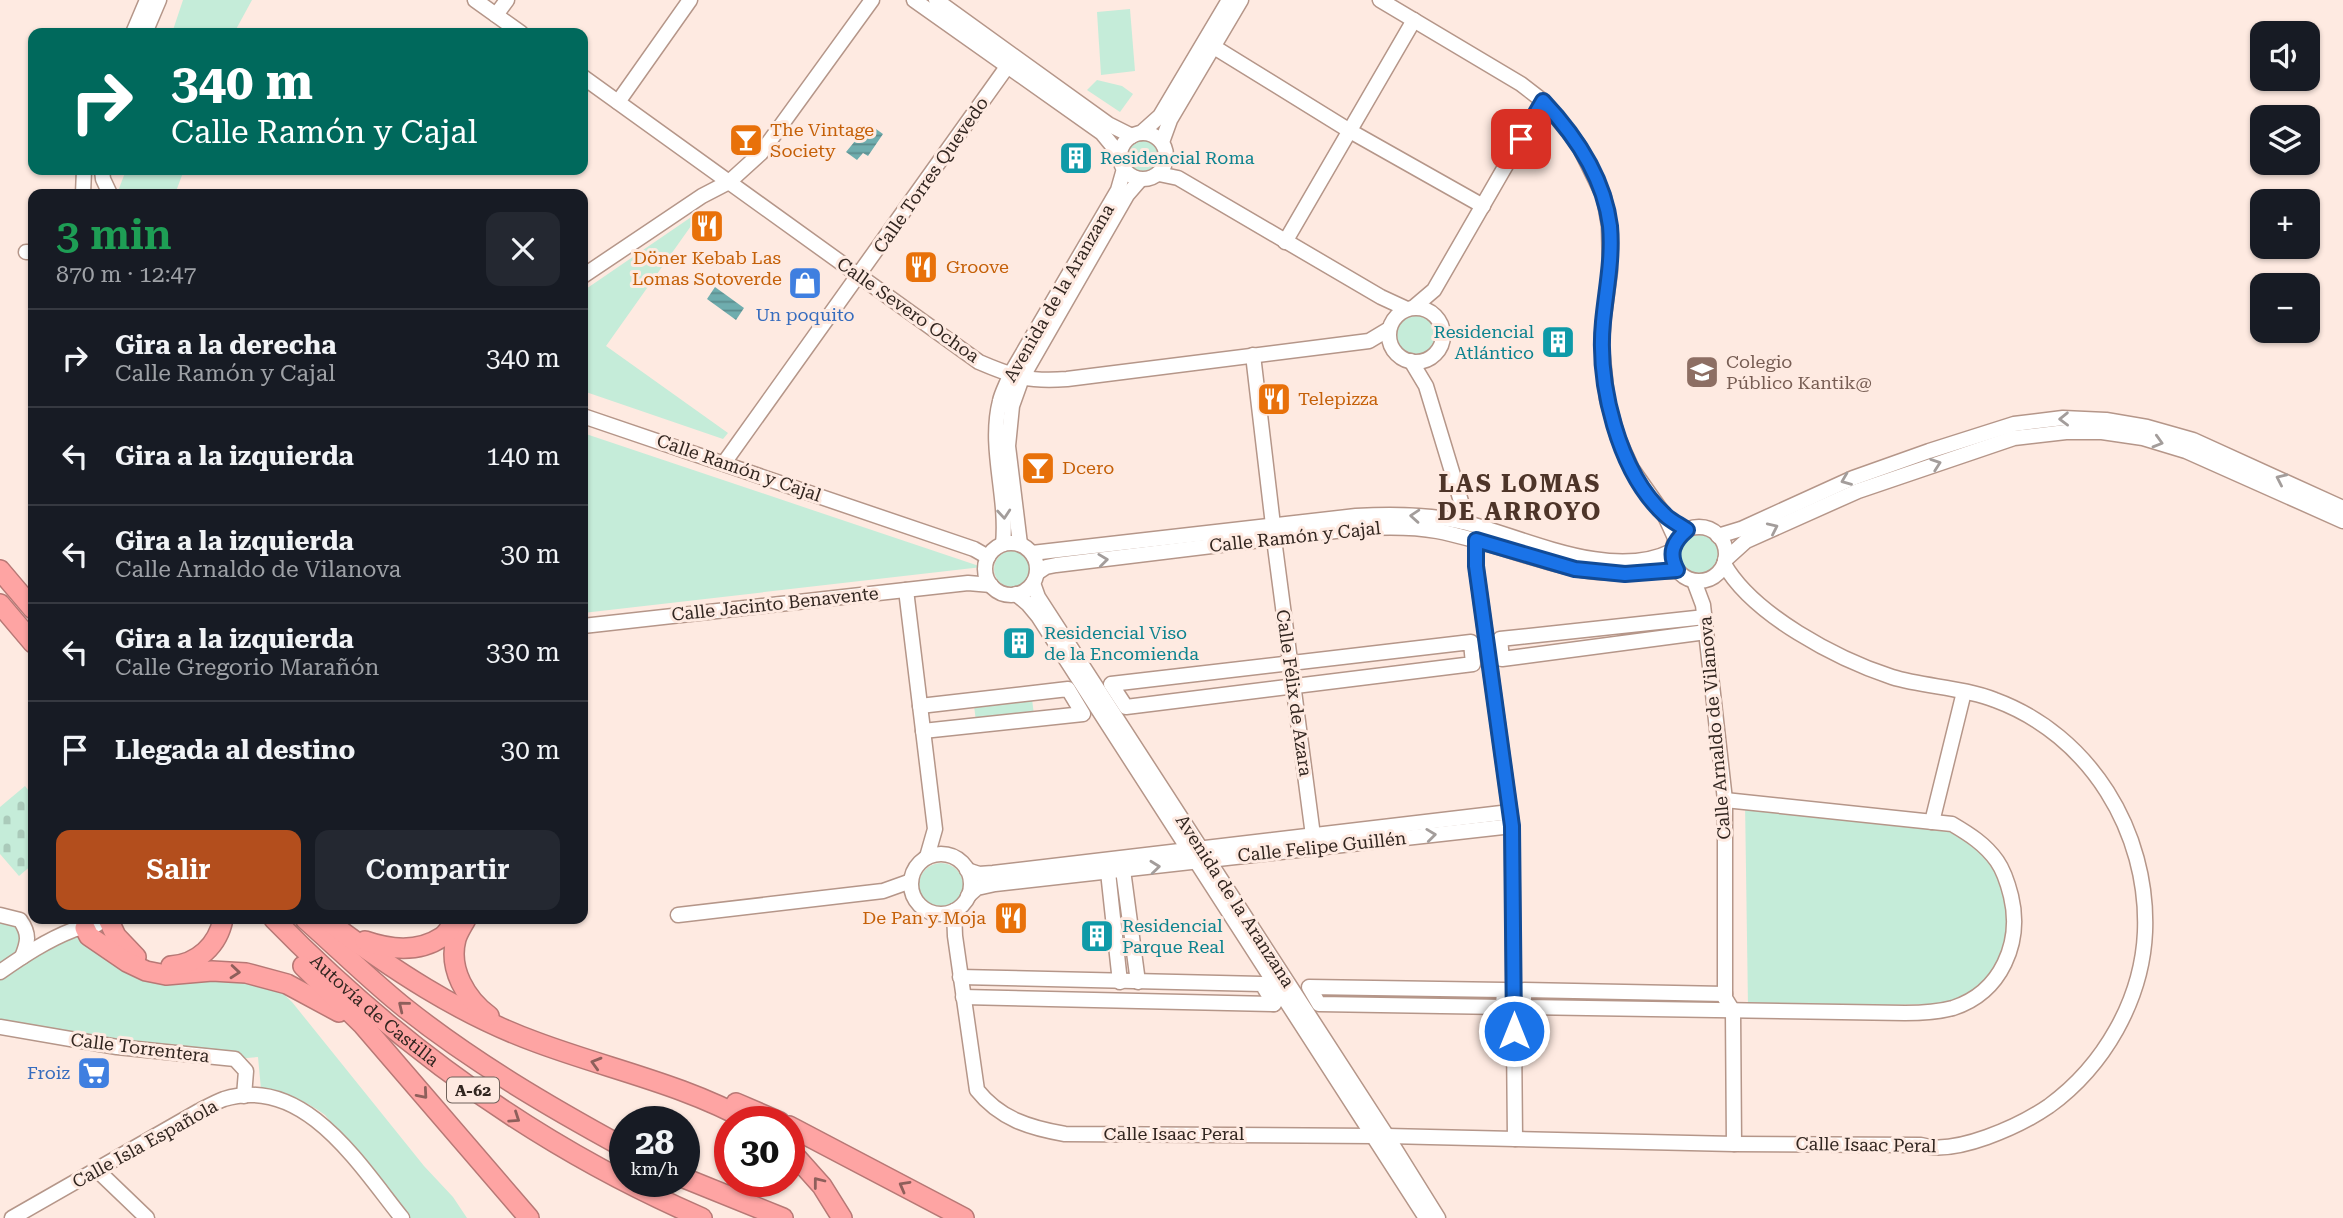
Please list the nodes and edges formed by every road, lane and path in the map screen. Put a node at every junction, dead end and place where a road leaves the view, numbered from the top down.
1 (147, 0) edge
2 (159, 0) edge
3 (475, 0) edge
4 (507, 0) edge
5 (690, 0) edge
6 (872, 0) edge
7 (914, 0) edge
8 (936, 0) edge
9 (1229, 0) edge
10 (1241, 0) edge
11 (1380, 0) edge
12 (496, 15) junction
13 (1414, 20) junction
14 (135, 28) edge
15 (147, 28) edge
16 (514, 28) edge
17 (1214, 47) junction
18 (1011, 62) junction
19 (588, 81) edge
20 (1543, 101) junction
21 (618, 103) junction
22 (1350, 131) junction
23 (1137, 134) junction
24 (1162, 142) junction
25 (1122, 162) junction
26 (1162, 169) junction
27 (1140, 180) junction
28 (729, 182) junction
29 (1483, 206) junction
30 (1285, 242) junction
31 (588, 273) edge
32 (859, 276) junction
33 (1434, 290) junction
34 (1434, 315) junction
35 (1401, 316) junction
36 (1369, 341) junction
37 (1393, 349) junction
38 (1253, 355) junction
39 (1432, 356) junction
40 (1411, 361) junction
41 (1016, 377) junction
42 (1426, 386) junction
43 (588, 418) edge
44 (724, 463) junction
45 (2343, 508) edge
46 (2343, 521) edge
47 (1463, 522) junction
48 (1274, 532) junction
49 (1718, 536) junction
50 (1476, 540) junction
51 (1678, 540) junction
52 (1026, 549) junction
53 (994, 550) junction
54 (1724, 562) junction
55 (0, 570) edge
56 (1677, 570) junction
57 (1035, 578) junction
58 (988, 579) junction
59 (1705, 579) junction
60 (1735, 584) junction
61 (906, 590) junction
62 (1016, 594) junction
63 (28, 603) edge
64 (0, 604) edge
65 (1704, 611) junction
66 (588, 625) edge
67 (1706, 632) junction
68 (28, 637) edge
69 (1495, 652) junction
70 (1472, 655) junction
71 (1290, 664) junction
72 (1293, 685) junction
73 (1964, 692) junction
74 (1104, 698) junction
75 (1076, 701) junction
76 (920, 706) junction
77 (923, 731) junction
78 (1725, 800) junction
79 (1511, 819) junction
80 (1932, 822) junction
81 (935, 829) junction
82 (1314, 842) junction
83 (950, 855) junction
84 (1199, 855) junction
85 (927, 857) junction
86 (967, 870) junction
87 (1123, 870) junction
88 (1108, 872) junction
89 (911, 881) junction
90 (884, 891) junction
91 (968, 896) junction
92 (914, 898) junction
93 (954, 911) junction
94 (938, 913) junction
95 (28, 914) edge
96 (678, 915) dead end
97 (5, 916) edge
98 (77, 924) edge
99 (80, 924) edge
100 (109, 924) edge
101 (221, 924) edge
102 (264, 924) edge
103 (279, 924) edge
104 (311, 924) edge
105 (331, 924) edge
106 (452, 924) edge
107 (463, 924) edge
108 (343, 933) junction
109 (955, 936) junction
110 (22, 957) junction
111 (0, 972) edge
112 (960, 977) junction
113 (1120, 982) junction
114 (1138, 982) junction
115 (1725, 994) junction
116 (963, 997) junction
117 (1503, 1007) joint
118 (1733, 1012) junction
119 (2, 1029) edge
120 (513, 1033) junction
121 (397, 1065) junction
122 (643, 1076) junction
123 (244, 1096) junction
124 (719, 1106) edge
125 (744, 1106) edge
126 (805, 1134) edge
127 (1381, 1136) junction
128 (609, 1139) edge
129 (1515, 1139) junction
130 (1734, 1144) junction
131 (805, 1167) edge
132 (97, 1170) junction
133 (700, 1184) edge
134 (12, 1218) edge
135 (147, 1218) edge
136 (402, 1218) edge
137 (530, 1218) edge
138 (702, 1218) edge
139 (783, 1218) edge
140 (842, 1218) edge
141 (964, 1218) edge
142 (1426, 1218) edge
143 (1438, 1218) edge

1 - 14 street
2 - 15 street
3 - 12 street
4 - 12 street
5 - 21 street
6 - 28 street
7 - 18 street
8 - 18 street
9 - 23 street
10 - 17 street
11 - 13 street
12 - 16 street
13 - 20 street
13 - 22 street
17 - 22 street
17 - 24 street
18 - 23 street
18 - 25 street
18 - 32 street, Calle Torres Quevedo
19 - 21 street, Calle Severo Ochoa
20 - 29 street
20 - 51 street
21 - 28 street, Calle Severo Ochoa
22 - 29 street
22 - 30 street
23 - 24 street
23 - 25 street
24 - 26 street
25 - 27 street
25 - 41 street, Avenida de la Aranzana
26 - 27 street
26 - 30 street
27 - 41 street, Avenida de la Aranzana
28 - 31 street
28 - 32 street, Calle Severo Ochoa
29 - 33 street
30 - 35 street
32 - 41 street, Calle Severo Ochoa
32 - 44 street, Calle Torres Quevedo
33 - 34 street
33 - 35 street, Calle Severo Ochoa
34 - 35 street
34 - 39 street
35 - 36 street, Calle Severo Ochoa
35 - 37 street
36 - 37 street, Calle Severo Ochoa
36 - 38 street, Calle Severo Ochoa
37 - 40 street
38 - 41 street, Calle Severo Ochoa
38 - 48 street, Calle Félix de Azara
39 - 40 street
39 - 42 street
40 - 42 street
41 - 52 street, Avenida de la Aranzana
41 -> 53 street, Avenida de la Aranzana
42 - 47 street
43 - 44 street, Calle Ramón y Cajal
44 - 53 street, Calle Ramón y Cajal
45 -> 49 street
54 -> 46 street
47 -> 48 street, Calle Ramón y Cajal
47 - 51 street, Calle Ramón y Cajal
48 - 50 street, Calle Ramón y Cajal
48 - 52 street, Calle Ramón y Cajal
57 -> 48 street, Calle Ramón y Cajal
48 - 71 street, Calle Félix de Azara
49 - 51 street
49 - 54 street
50 - 56 street, Calle Ramón y Cajal
50 - 69 street
51 - 56 street
52 - 53 street
52 - 57 street
53 - 58 street
54 - 59 street
54 - 60 street, Calle Isaac Peral
55 - 63 highway
56 - 59 street
57 - 62 street
57 - 74 street, Avenida de la Aranzana
58 - 61 street, Calle Jacinto Benavente
58 - 62 street
59 - 60 street, Calle Isaac Peral
59 - 65 street, Calle Arnaldo de Vilanova
60 - 73 street, Calle Isaac Peral
61 - 66 street, Calle Jacinto Benavente
61 - 76 street
62 - 74 street, Avenida de la Aranzana
64 - 68 highway
65 - 67 street, Calle Arnaldo de Vilanova
65 - 69 street
67 - 69 street
67 - 78 street, Calle Arnaldo de Vilanova
69 - 70 street
69 - 79 street
70 - 71 street
70 - 72 street
71 - 72 street, Calle Félix de Azara
71 - 74 street
72 - 74 street
72 - 82 street, Calle Félix de Azara
73 - 80 street
73 - 130 street, Calle Isaac Peral
74 - 75 street
74 - 84 street, Avenida de la Aranzana
75 - 76 street
75 - 77 street
76 - 77 street
77 - 81 street
78 - 80 street
78 - 115 street, Calle Arnaldo de Vilanova
79 - 82 street, Calle Felipe Guillén
79 - 129 street
80 - 118 street
81 - 83 street
81 - 85 street
82 - 84 street, Calle Felipe Guillén
83 - 85 street
83 - 86 street
84 - 86 street, Calle Felipe Guillén
87 -> 84 street, Calle Felipe Guillén
84 - 127 street, Avenida de la Aranzana
85 - 89 street
86 - 91 street
87 - 88 street, Calle Felipe Guillén
87 - 114 street
88 - 91 street, Calle Felipe Guillén
88 - 113 street
89 - 90 street
89 - 92 street
90 - 92 street
90 - 96 street
91 - 93 street
92 - 94 street
93 - 94 street
93 - 109 street
94 - 109 street
95 - 97 street
97 - 110 street
98 - 110 street
99 -> 121 highway
100 - 101 highway
102 - 121 highway
103 -> 138 highway, Autovía de Castilla / A-62
128 -> 104 highway, Autovía de Castilla / A-62
105 - 108 highway
106 - 108 highway
107 - 120 highway
108 - 120 highway
109 - 112 street
110 - 111 street
112 - 113 street
112 - 116 street
113 - 114 street
114 - 116 street
115 - 118 street, Calle Arnaldo de Vilanova
115 - 118 street
116 - 127 street, Calle Isaac Peral
117 - 117 street
118 - 130 street, Calle Arnaldo de Vilanova
119 - 123 street, Calle Torrentera
122 -> 120 highway
121 -> 137 highway
122 - 124 highway
122 - 125 highway
123 - 132 street, Calle Isla Española
123 - 136 street, Calle Isla Española
141 -> 126 highway
127 - 129 street, Calle Isaac Peral
127 - 142 street, Avenida de la Aranzana
127 - 143 street, Avenida de la Aranzana
129 - 130 street, Calle Isaac Peral
140 -> 131 highway
132 - 134 street, Calle Isla Española
132 - 135 street
133 - 139 highway

